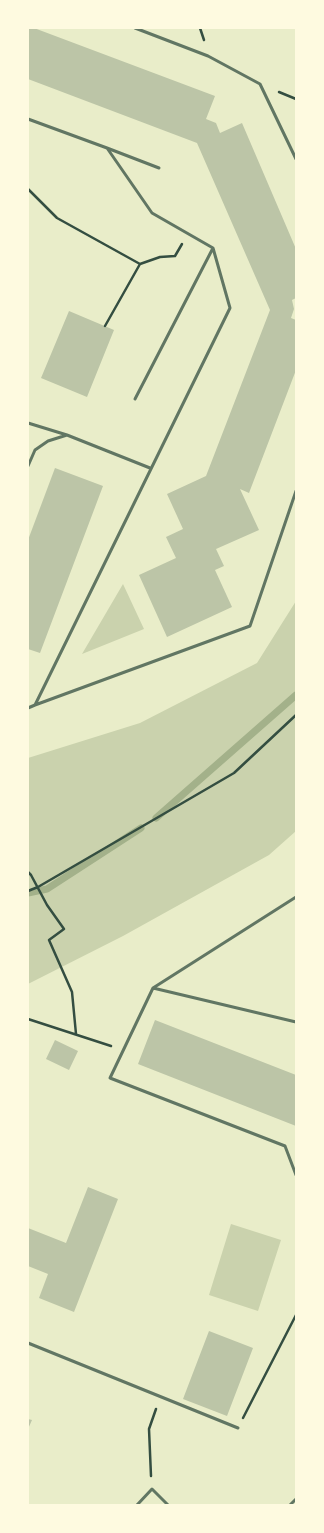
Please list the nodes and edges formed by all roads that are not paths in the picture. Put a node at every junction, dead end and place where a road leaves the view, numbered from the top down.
1 (135, 28) edge
2 (28, 118) edge
3 (107, 148) junction
4 (296, 159) edge
5 (159, 168) dead end
6 (213, 248) junction
7 (135, 399) dead end
8 (28, 423) edge
9 (67, 435) junction
10 (28, 466) edge
11 (150, 468) junction
12 (296, 491) edge
13 (35, 705) junction
14 (28, 708) edge
15 (296, 897) edge
16 (153, 988) junction
17 (296, 1022) edge
18 (296, 1175) edge
19 (28, 1344) edge
20 (238, 1428) road end
21 (296, 1499) edge
22 (138, 1505) edge
23 (168, 1505) edge
24 (290, 1505) edge

1 - 4 lane
2 - 3 lane
3 - 5 lane
3 - 6 lane
6 - 7 lane
6 - 11 lane
8 - 9 lane
9 - 10 lane
9 - 11 lane
11 - 13 lane
12 - 13 lane
13 - 14 lane
15 - 16 lane
16 - 17 lane
16 - 18 lane
19 - 20 lane
21 - 24 lane
22 - 23 lane

